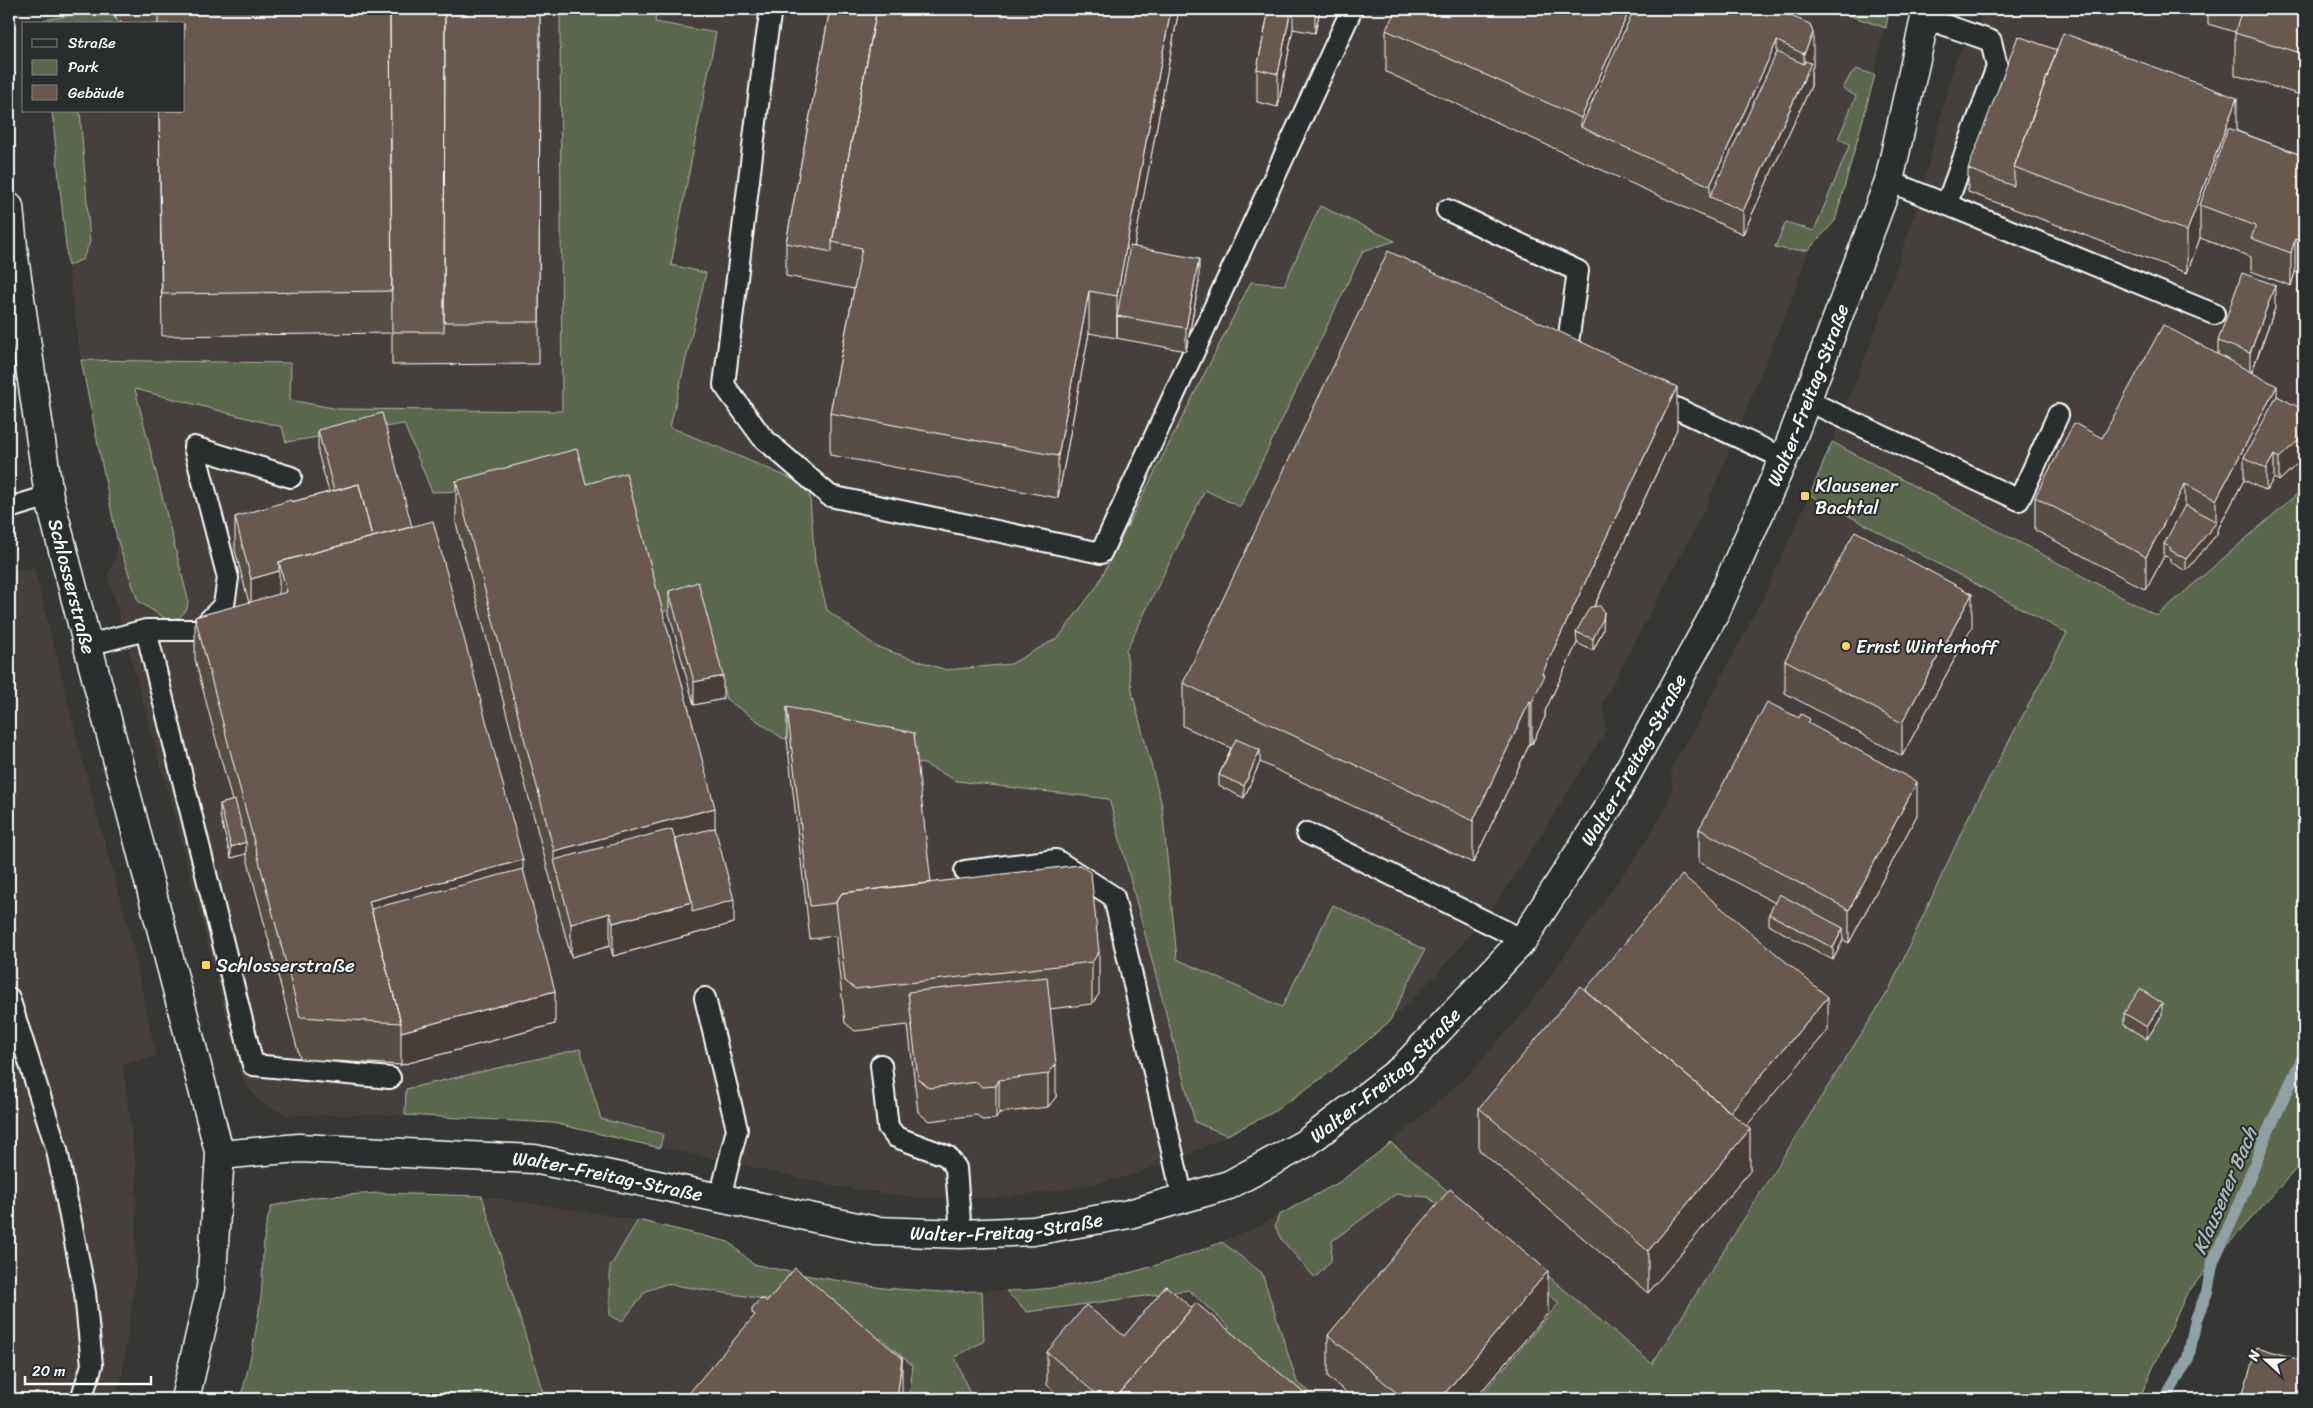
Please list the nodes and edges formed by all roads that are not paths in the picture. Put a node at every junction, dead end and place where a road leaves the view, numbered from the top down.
1 (771, 9) edge
2 (1352, 9) edge
3 (1926, 14) edge
4 (1889, 181) junction
5 (1947, 203) junction
6 (9, 208) edge
7 (1447, 210) dead end
8 (2214, 314) dead end
9 (1584, 365) edge
10 (1638, 391) edge
11 (1806, 400) junction
12 (2058, 415) dead end
13 (1783, 458) junction
14 (291, 478) dead end
15 (49, 496) junction
16 (9, 508) edge
17 (146, 630) junction
18 (88, 644) junction
19 (1307, 833) dead end
20 (965, 871) dead end
21 (1523, 940) junction
22 (9, 998) edge
23 (705, 998) dead end
24 (881, 1065) dead end
25 (390, 1078) dead end
26 (220, 1155) junction
27 (720, 1198) junction
28 (1183, 1199) junction
29 (961, 1234) junction
30 (81, 1399) edge
31 (185, 1399) edge

1 - 2 lane
3 - 4 street, Walter-Freitag-Straße
3 - 5 lane
4 - 5 lane
4 - 11 street, Walter-Freitag-Straße
5 - 8 lane
6 - 15 street, Schlosserstraße
7 - 9 lane
10 - 13 lane
11 - 12 lane
11 - 13 street, Walter-Freitag-Straße
13 - 21 street, Walter-Freitag-Straße
14 - 17 lane
15 - 16 lane
15 - 18 street, Schlosserstraße
17 - 18 lane
17 - 25 lane
18 - 26 street, Schlosserstraße
19 - 21 lane
20 - 28 lane
21 - 28 street, Walter-Freitag-Straße
22 - 30 lane
23 - 27 lane
24 - 29 lane
26 - 27 street, Walter-Freitag-Straße
26 - 31 street, Schlosserstraße
27 - 29 street, Walter-Freitag-Straße
28 - 29 street, Walter-Freitag-Straße

